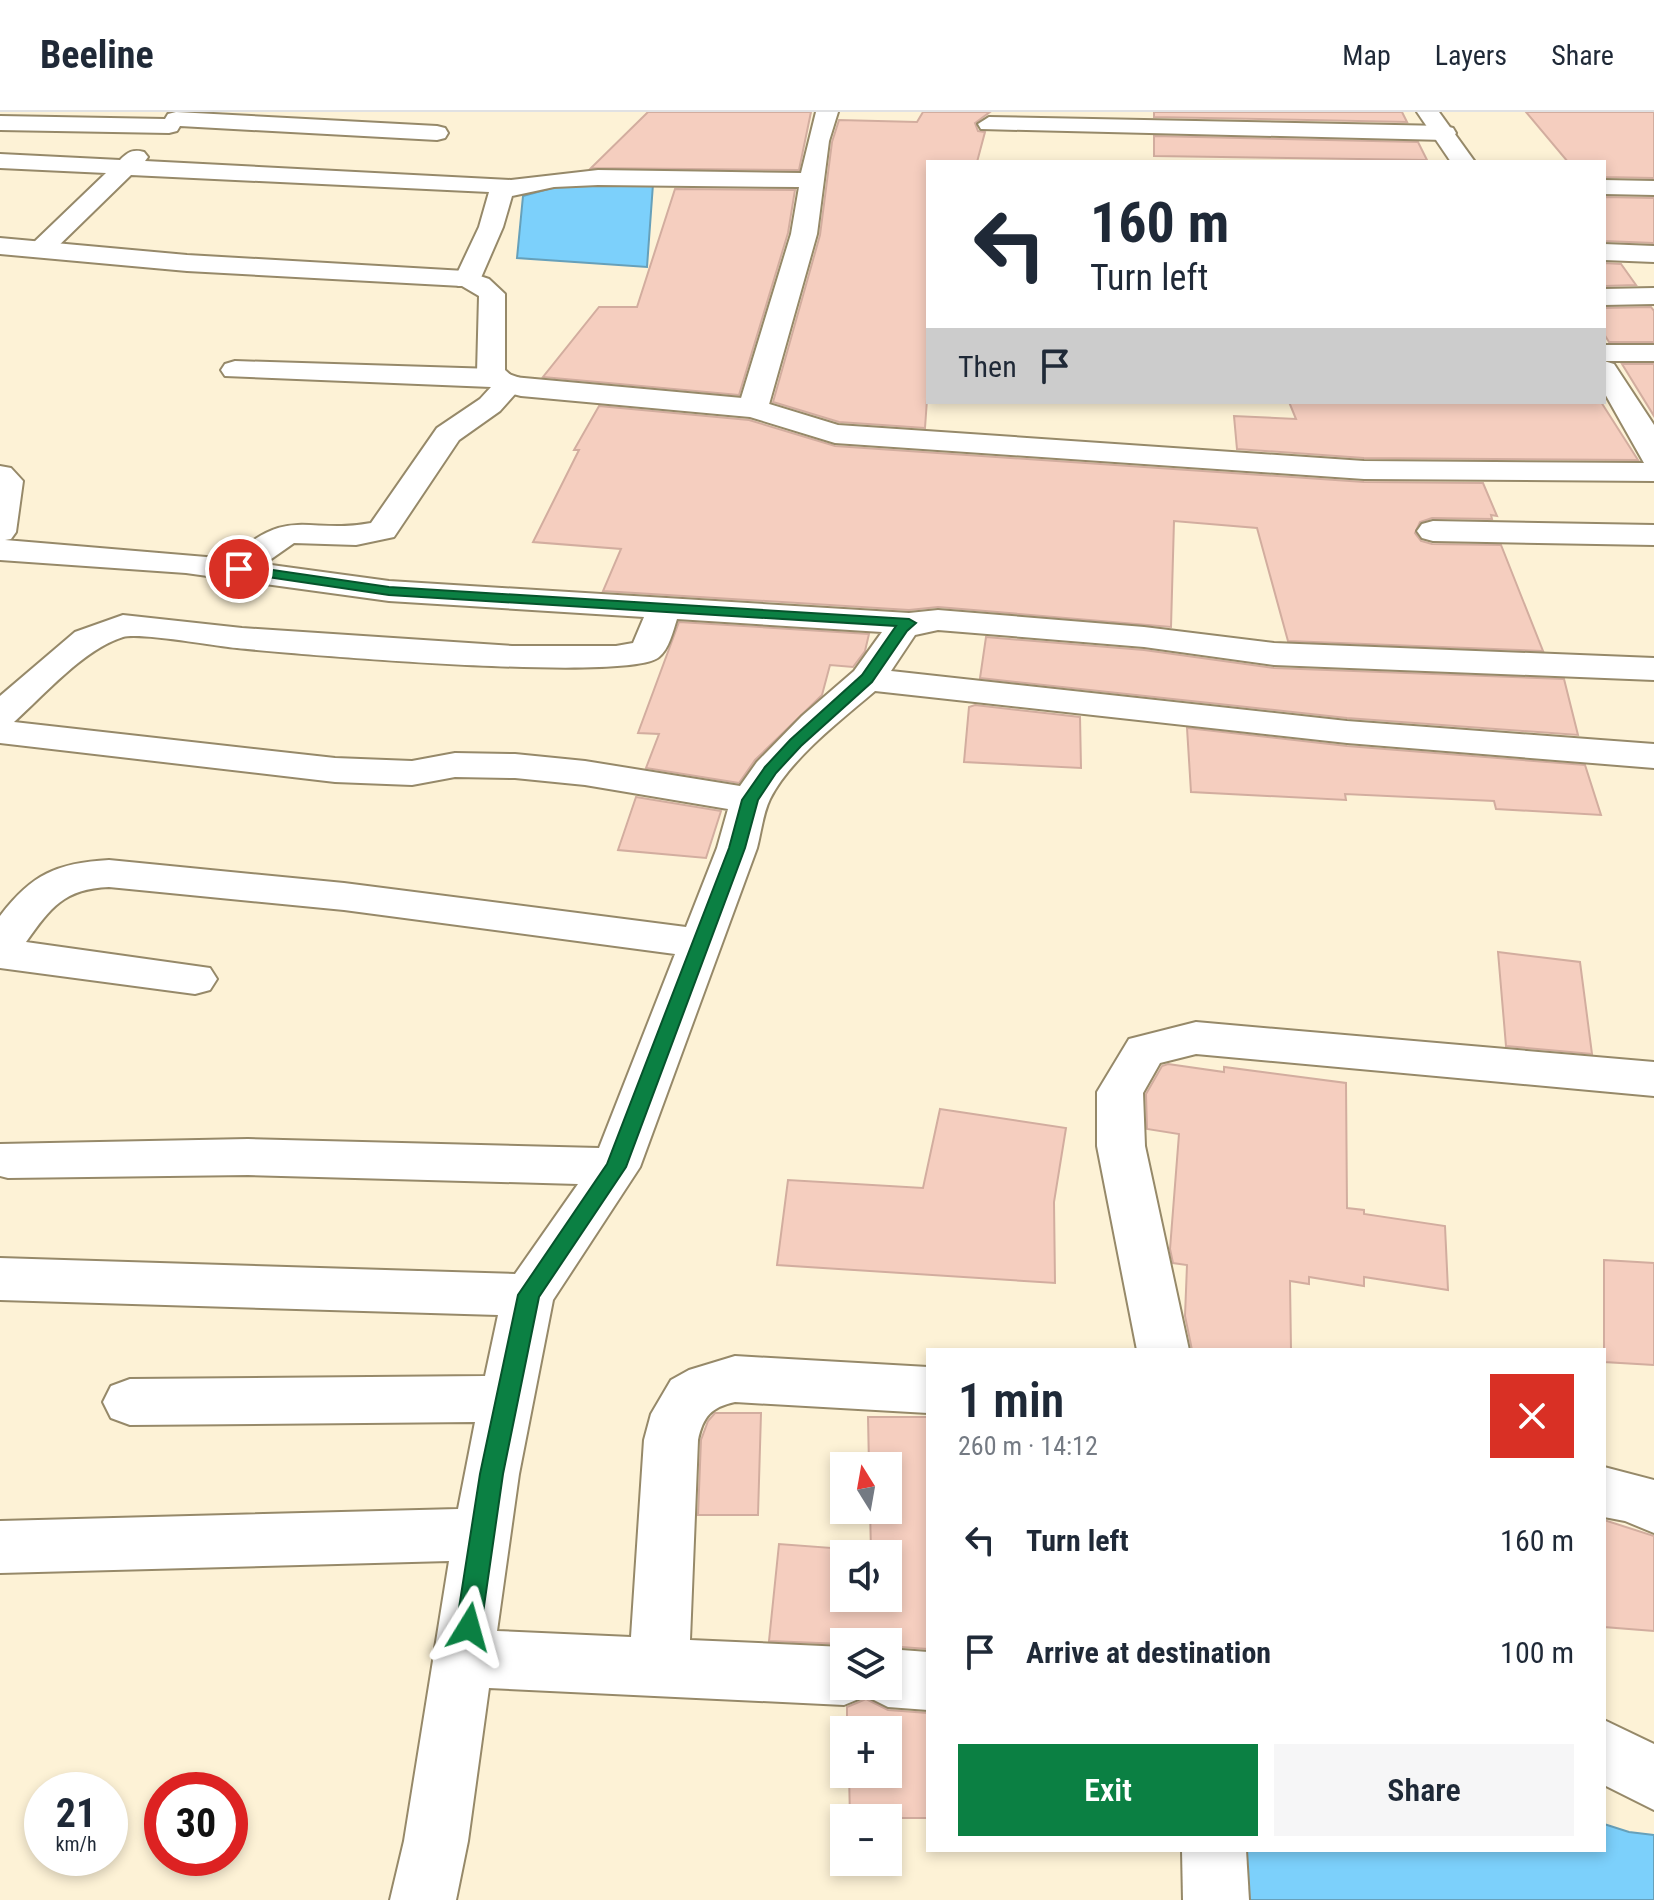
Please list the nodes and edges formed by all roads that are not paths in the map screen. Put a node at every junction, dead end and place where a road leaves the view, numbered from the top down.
1 (827, 112) edge
2 (1428, 112) edge
3 (177, 119) edge
4 (0, 123) edge
5 (989, 124) dead end
6 (1445, 133) junction
7 (1462, 160) edge
8 (0, 161) edge
9 (124, 169) junction
10 (812, 180) junction
11 (386, 182) junction
12 (507, 186) junction
13 (1606, 187) edge
14 (1654, 188) edge
15 (0, 246) edge
16 (41, 249) junction
17 (1606, 252) edge
18 (1654, 254) edge
19 (467, 280) junction
20 (1654, 296) edge
21 (1606, 297) edge
22 (1606, 353) edge
23 (1654, 353) edge
24 (235, 370) dead end
25 (1606, 373) edge
26 (502, 381) junction
27 (753, 408) junction
28 (1654, 456) edge
29 (1654, 472) edge
30 (0, 475) edge
31 (1433, 531) dead end
32 (0, 532) edge
33 (1654, 535) edge
34 (0, 550) edge
35 (239, 569) junction
36 (664, 609) junction
37 (909, 623) junction
38 (1654, 669) edge
39 (867, 679) junction
40 (0, 715) edge
41 (0, 732) edge
42 (1654, 756) edge
43 (750, 800) junction
44 (701, 943) junction
45 (0, 947) edge
46 (0, 953) edge
47 (195, 979) dead end
48 (1654, 1079) edge
49 (8, 1160) dead end
50 (616, 1167) junction
51 (0, 1279) edge
52 (528, 1295) junction
53 (1163, 1348) edge
54 (926, 1390) edge
55 (507, 1399) junction
56 (130, 1402) dead end
57 (1606, 1492) edge
58 (1654, 1508) edge
59 (482, 1534) junction
60 (0, 1547) edge
61 (464, 1658) junction
62 (659, 1665) junction
63 (830, 1675) edge
64 (902, 1679) edge
65 (926, 1681) edge
66 (1606, 1752) edge
67 (1654, 1779) edge
68 (1214, 1852) edge
69 (423, 1900) edge
70 (1216, 1900) edge

1 - 10 street
2 - 6 street
3 - 4 street
3 - 9 street
3 - 11 street
5 - 6 street
6 - 7 street
8 - 9 street
9 - 11 street
9 - 16 street
10 - 12 street
10 - 27 street
11 - 12 street
12 - 19 street
13 - 14 street
15 - 16 street
16 - 19 street
17 - 18 street
19 - 26 street
20 - 21 street
22 - 23 street
24 - 26 street
25 - 28 street
26 - 27 street
26 - 35 street
27 - 29 street
30 - 32 street
31 - 33 street
34 - 35 street
35 - 36 street
36 - 37 street
36 - 40 street
37 - 38 street
37 - 39 street
39 - 42 street
39 - 43 street
41 - 43 street
43 - 44 street
44 - 45 street
44 - 50 street
46 - 47 street
48 - 53 street
49 - 50 street
50 - 52 street
51 - 52 street
52 - 55 street
54 - 62 street
55 - 56 street
55 - 59 street
57 - 58 street
59 - 60 street
59 - 61 street
61 - 62 street
61 - 69 street
62 - 63 street
64 - 65 street
66 - 67 street
68 - 70 street

